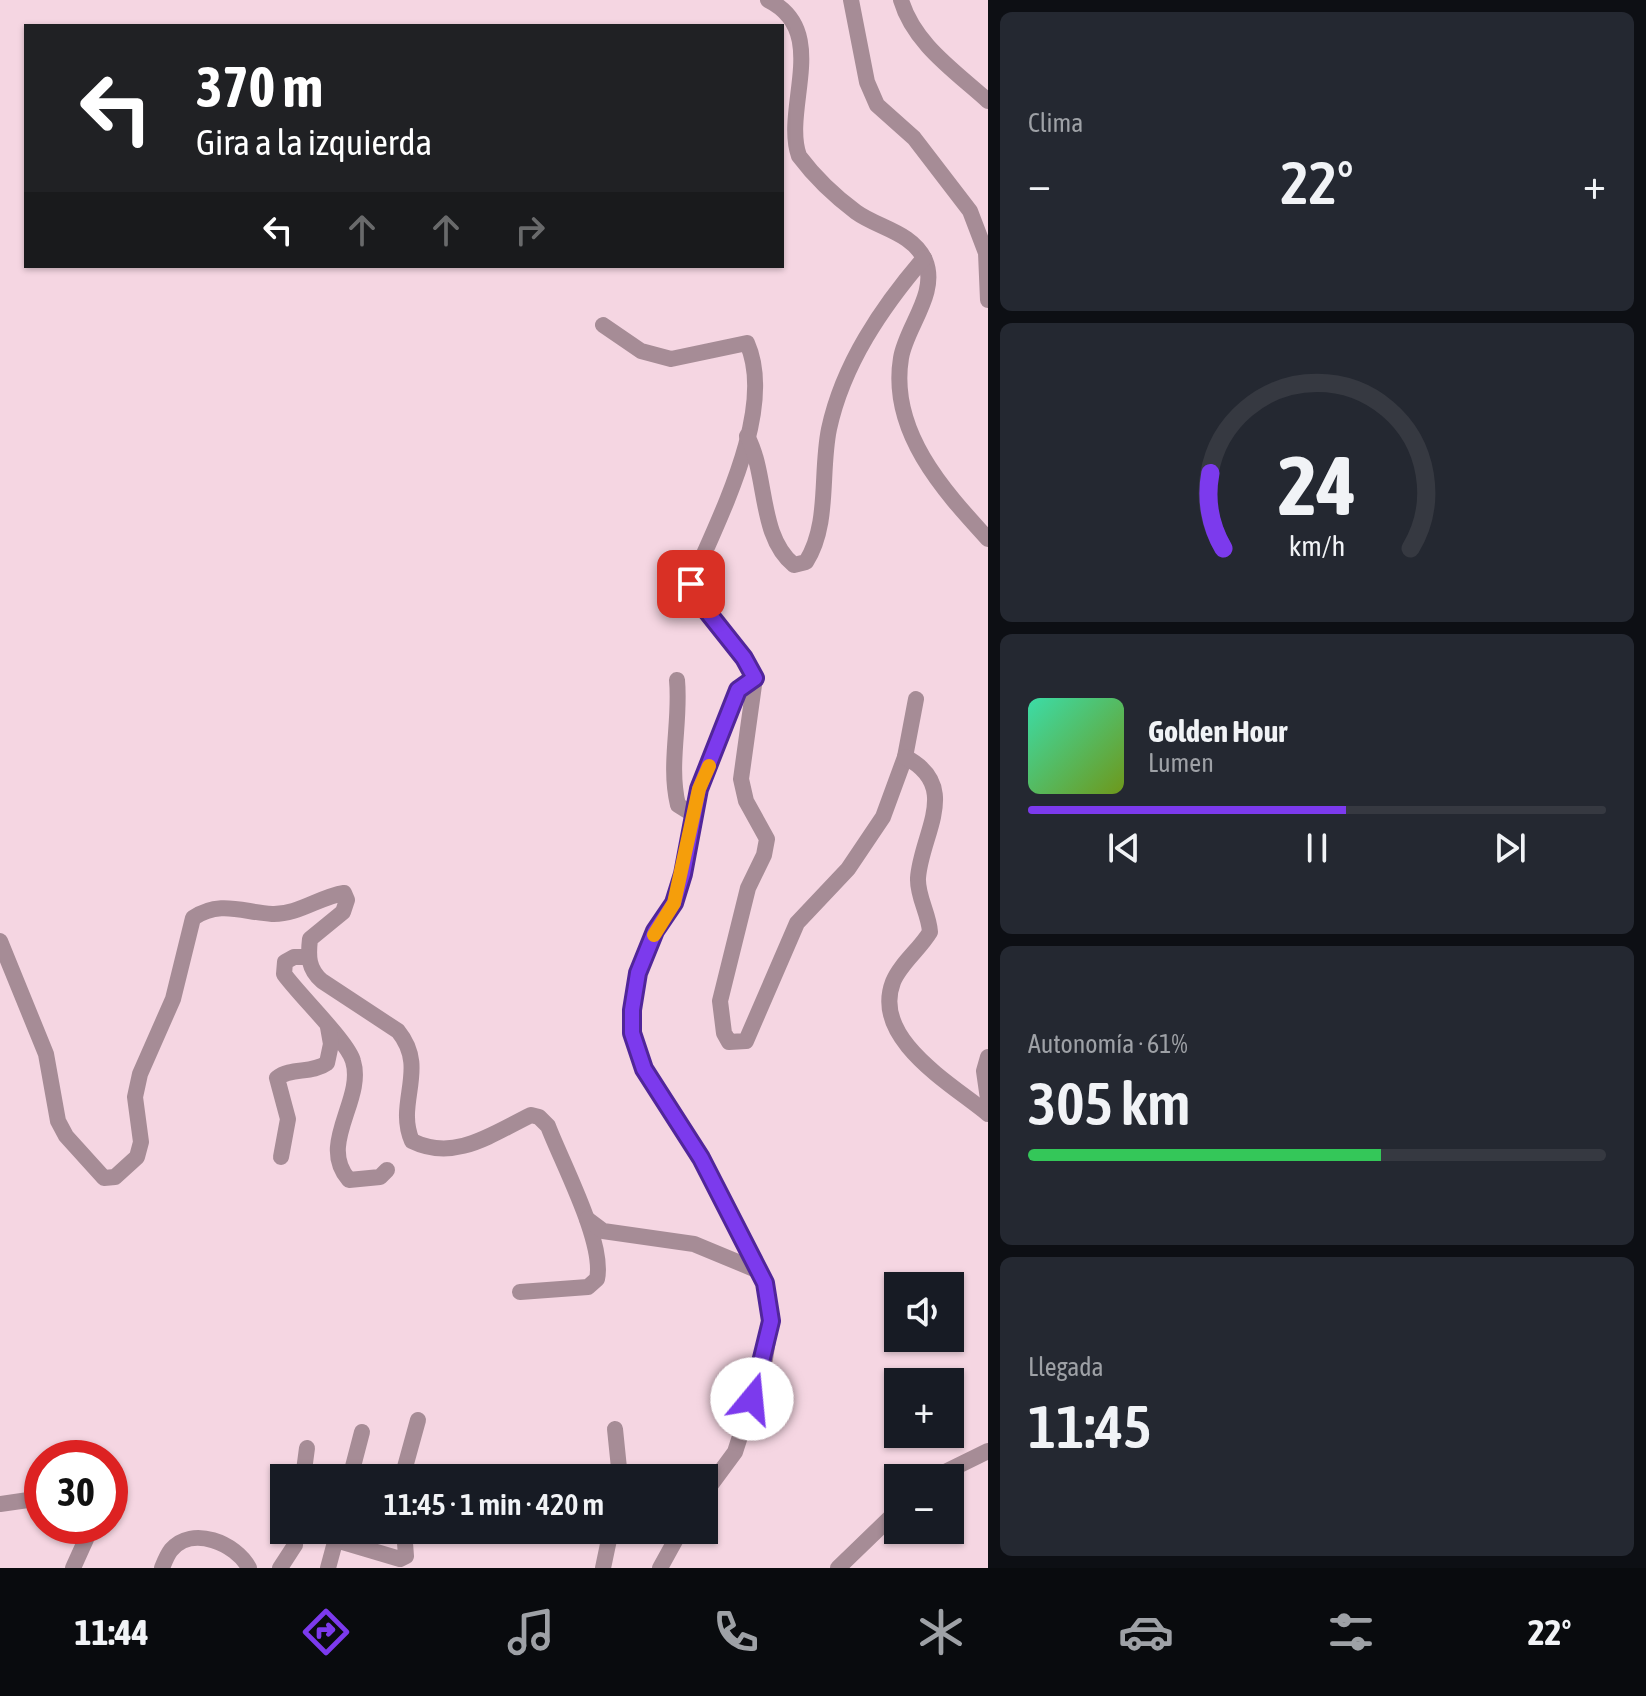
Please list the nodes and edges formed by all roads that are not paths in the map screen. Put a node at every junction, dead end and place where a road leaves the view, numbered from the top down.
1 (768, 0) edge
2 (851, 0) edge
3 (901, 0) edge
4 (988, 101) edge
5 (924, 258) junction
6 (988, 300) edge
7 (603, 325) dead end
8 (747, 436) junction
9 (988, 539) edge
10 (755, 678) junction
11 (677, 680) dead end
12 (916, 699) dead end
13 (905, 757) junction
14 (694, 815) junction
15 (0, 941) edge
16 (308, 957) junction
17 (328, 1027) junction
18 (988, 1057) edge
19 (988, 1099) edge
20 (988, 1114) edge
21 (281, 1157) dead end
22 (387, 1170) dead end
23 (587, 1219) junction
24 (759, 1271) junction
25 (520, 1292) dead end
26 (418, 1420) dead end
27 (615, 1429) dead end
28 (362, 1432) dead end
29 (307, 1448) dead end
30 (988, 1451) edge
31 (305, 1464) edge
32 (354, 1464) edge
33 (406, 1464) edge
34 (619, 1464) edge
35 (962, 1464) edge
36 (718, 1475) edge
37 (24, 1501) edge
38 (0, 1504) edge
39 (884, 1524) edge
40 (84, 1544) edge
41 (295, 1544) edge
42 (335, 1544) edge
43 (361, 1544) edge
44 (405, 1544) edge
45 (608, 1544) edge
46 (673, 1544) edge
47 (73, 1568) edge
48 (162, 1568) edge
49 (249, 1568) edge
50 (280, 1568) edge
51 (328, 1568) edge
52 (603, 1568) edge
53 (660, 1568) edge
54 (838, 1568) edge

1 - 5 street
2 - 6 street
3 - 4 street
5 - 8 street
5 - 9 street
7 - 8 street
8 - 10 street
10 - 13 street
10 - 14 street
11 - 14 street
12 - 13 street
13 - 20 street
14 - 24 street
15 - 16 street
16 - 17 street
16 - 23 street
17 - 21 street
17 - 22 street
18 - 19 street
23 - 24 street
23 - 25 street
24 - 36 street
26 - 33 street
27 - 34 street
28 - 32 street
29 - 31 street
30 - 35 street
37 - 38 street
39 - 54 street
40 - 47 street
41 - 50 street
42 - 51 street
43 - 44 street
45 - 52 street
46 - 53 street
48 - 49 street

